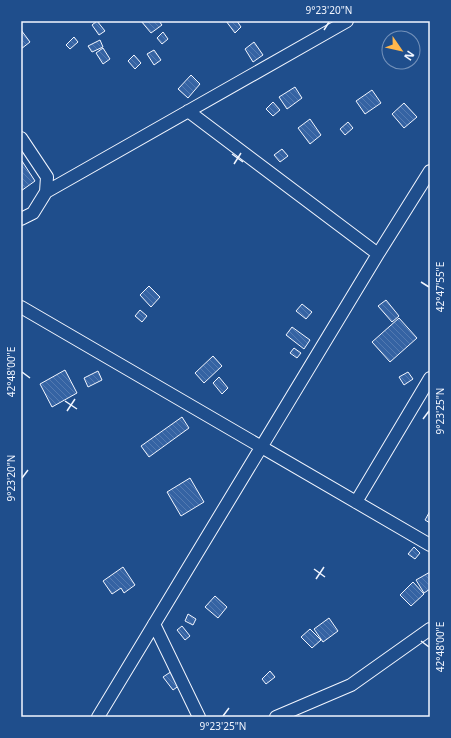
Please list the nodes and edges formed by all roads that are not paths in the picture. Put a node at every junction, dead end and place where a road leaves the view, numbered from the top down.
1 (347, 21) edge
2 (188, 111) junction
3 (21, 138) edge
4 (430, 171) edge
5 (46, 192) junction
6 (21, 220) edge
7 (378, 254) junction
8 (21, 307) edge
9 (430, 378) edge
10 (261, 447) junction
11 (356, 502) junction
12 (430, 545) edge
13 (154, 624) junction
14 (430, 629) edge
15 (98, 717) edge
16 (199, 717) edge
17 (276, 717) edge

1 - 2 street
2 - 5 street
2 - 7 street
3 - 5 street
4 - 7 street
5 - 6 street
7 - 10 street
8 - 10 street
9 - 11 street
10 - 11 street
10 - 13 street
11 - 12 street
13 - 15 street
13 - 16 street
14 - 17 street

